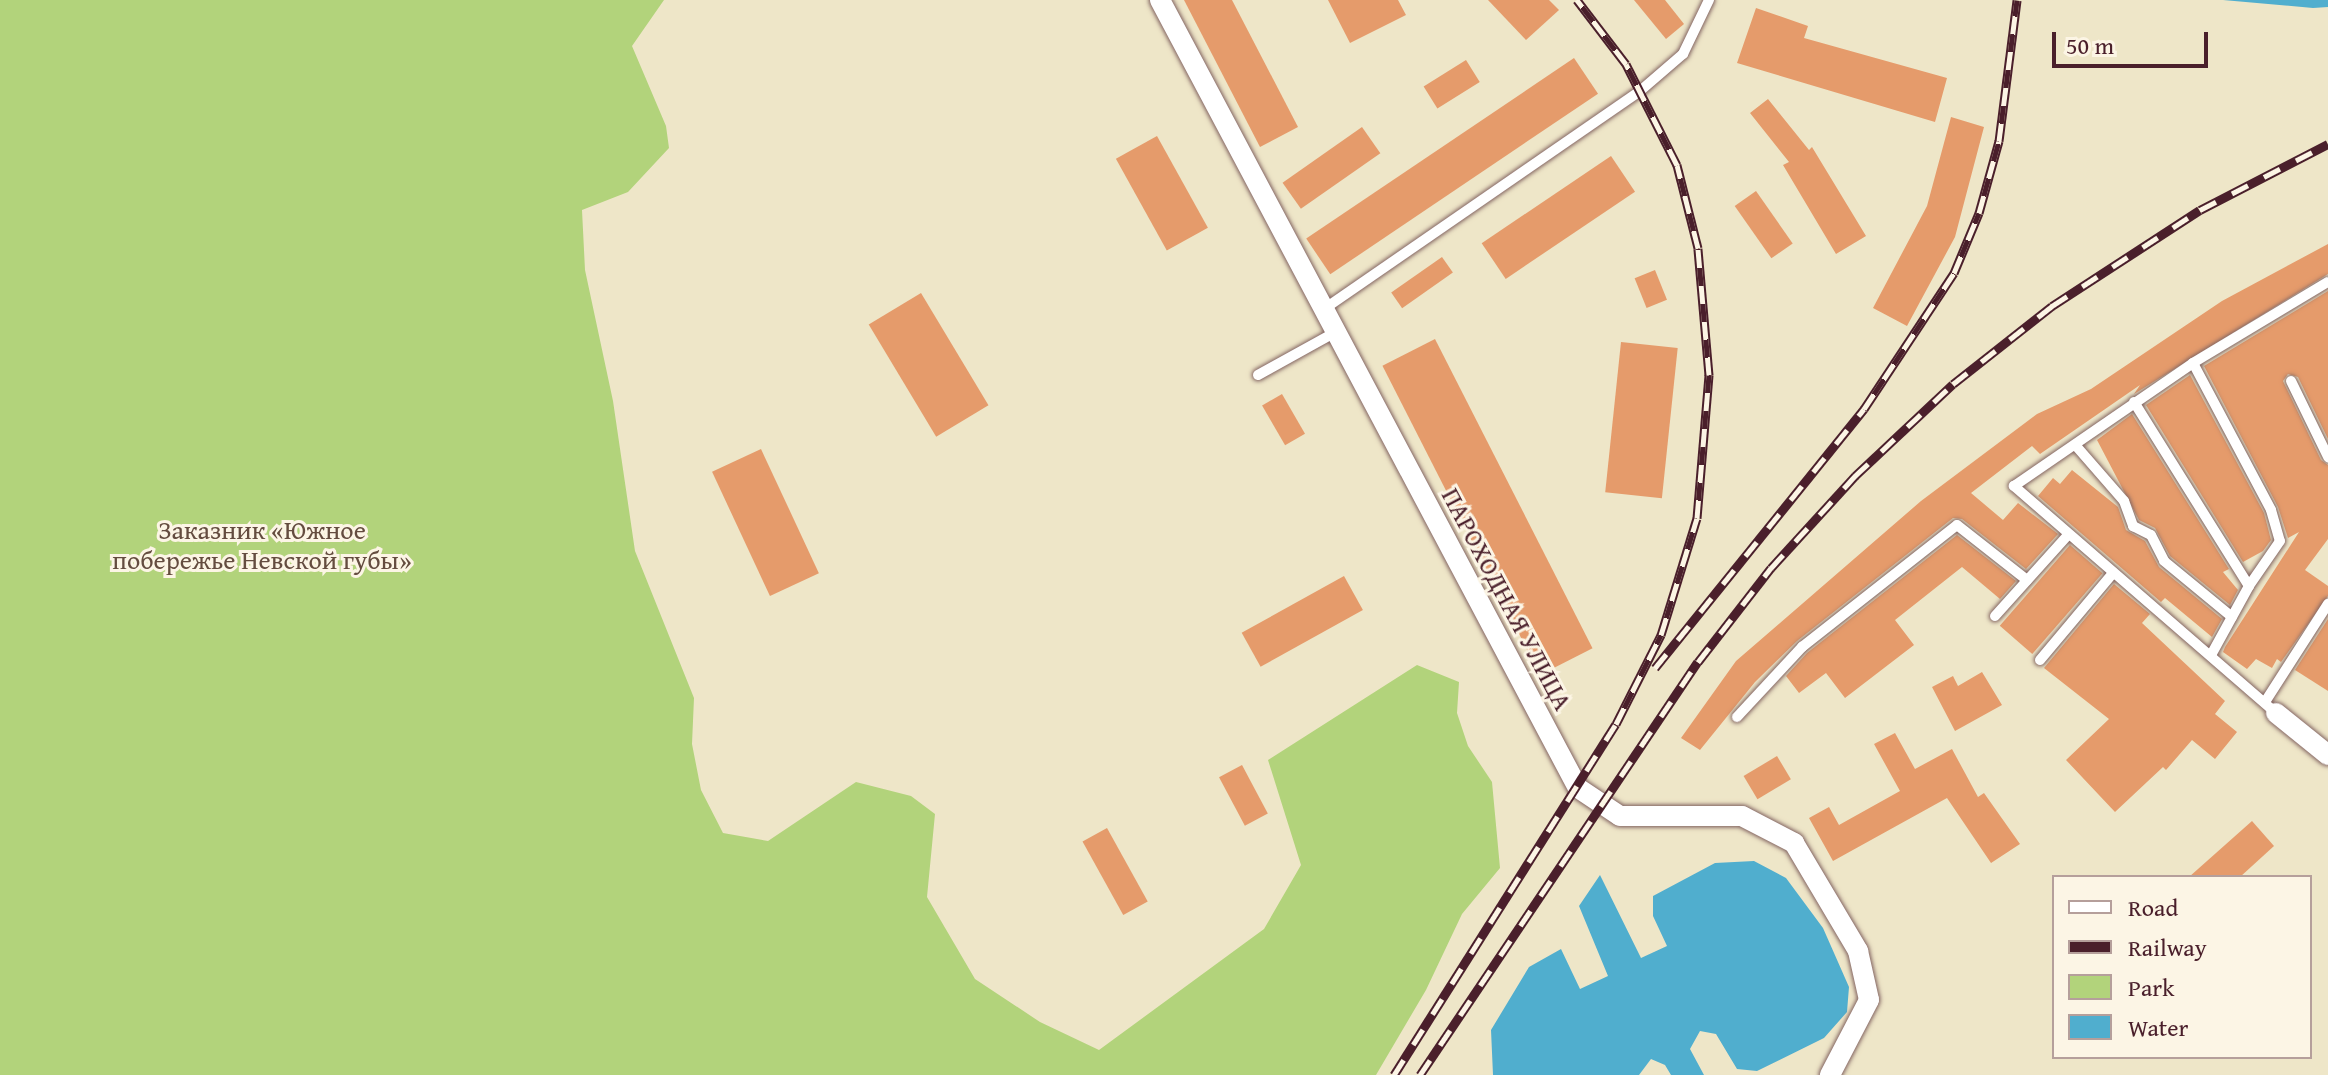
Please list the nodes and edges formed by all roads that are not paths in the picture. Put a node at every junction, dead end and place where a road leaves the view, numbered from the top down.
1 (1160, 0) edge
2 (1709, 0) edge
3 (2328, 282) edge
4 (1324, 309) junction
5 (1336, 332) junction
6 (2193, 363) junction
7 (1258, 375) dead end
8 (2291, 381) dead end
9 (2134, 402) junction
10 (2077, 447) junction
11 (2328, 457) edge
12 (2068, 535) junction
13 (2113, 573) junction
14 (2027, 580) junction
15 (2249, 586) junction
16 (2328, 604) edge
17 (1995, 616) dead end
18 (2232, 617) junction
19 (2211, 655) junction
20 (2040, 660) dead end
21 (2270, 708) junction
22 (1737, 717) dead end
23 (2328, 755) edge
24 (1830, 1075) edge

1 - 4 street, ПАРОХОДНАЯ УЛИЦА
2 - 4 lane
3 - 6 lane
4 - 5 street, ПАРОХОДНАЯ УЛИЦА
5 - 7 lane
5 - 24 street, ПАРОХОДНАЯ УЛИЦА
6 - 9 lane
6 - 15 lane
8 - 11 lane
9 - 10 lane
9 - 15 lane
10 - 12 lane
10 - 18 lane
12 - 13 lane
12 - 14 lane
13 - 19 lane
13 - 20 lane
14 - 17 lane
14 - 22 lane
15 - 18 lane
16 - 21 lane
18 - 19 lane
19 - 21 lane
21 - 23 street

